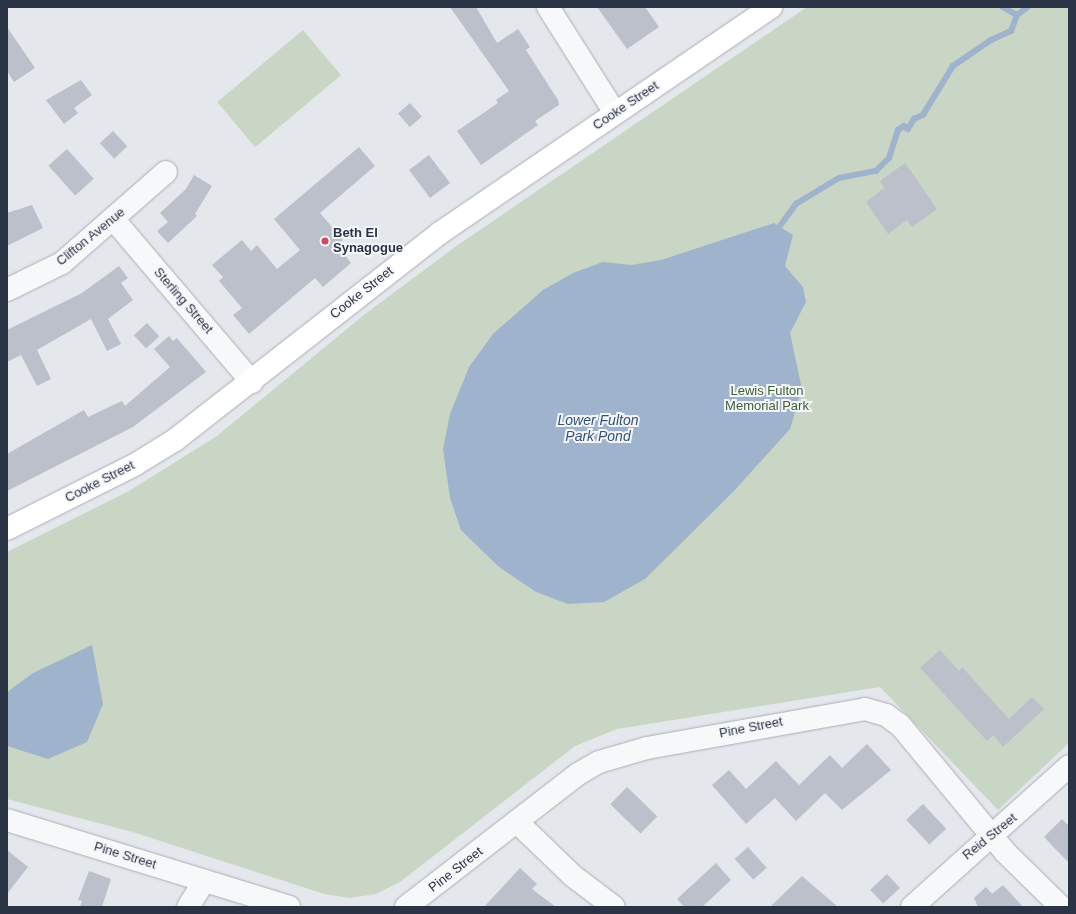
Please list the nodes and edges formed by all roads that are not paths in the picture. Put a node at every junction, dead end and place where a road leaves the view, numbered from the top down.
1 (548, 7) edge
2 (771, 7) edge
3 (615, 113) junction
4 (166, 172) dead end
5 (114, 220) junction
6 (7, 290) edge
7 (252, 382) junction
8 (7, 529) edge
9 (1069, 766) edge
10 (7, 820) edge
11 (517, 822) junction
12 (991, 836) junction
13 (204, 881) junction
14 (188, 907) edge
15 (289, 907) edge
16 (406, 907) edge
17 (614, 907) edge
18 (912, 907) edge
19 (1061, 907) edge

1 - 3 street
2 - 3 main road, Cooke Street
3 - 7 main road, Cooke Street
4 - 5 street, Clifton Avenue
5 - 6 street, Clifton Avenue
5 - 7 street, Sterling Street
7 - 8 main road, Cooke Street
9 - 12 street, Reid Street
10 - 13 street, Pine Street
11 - 12 street, Pine Street
11 - 16 street, Pine Street
11 - 17 street
12 - 18 street, Reid Street
12 - 19 street, Pine Street
13 - 14 street
13 - 15 street, Pine Street

